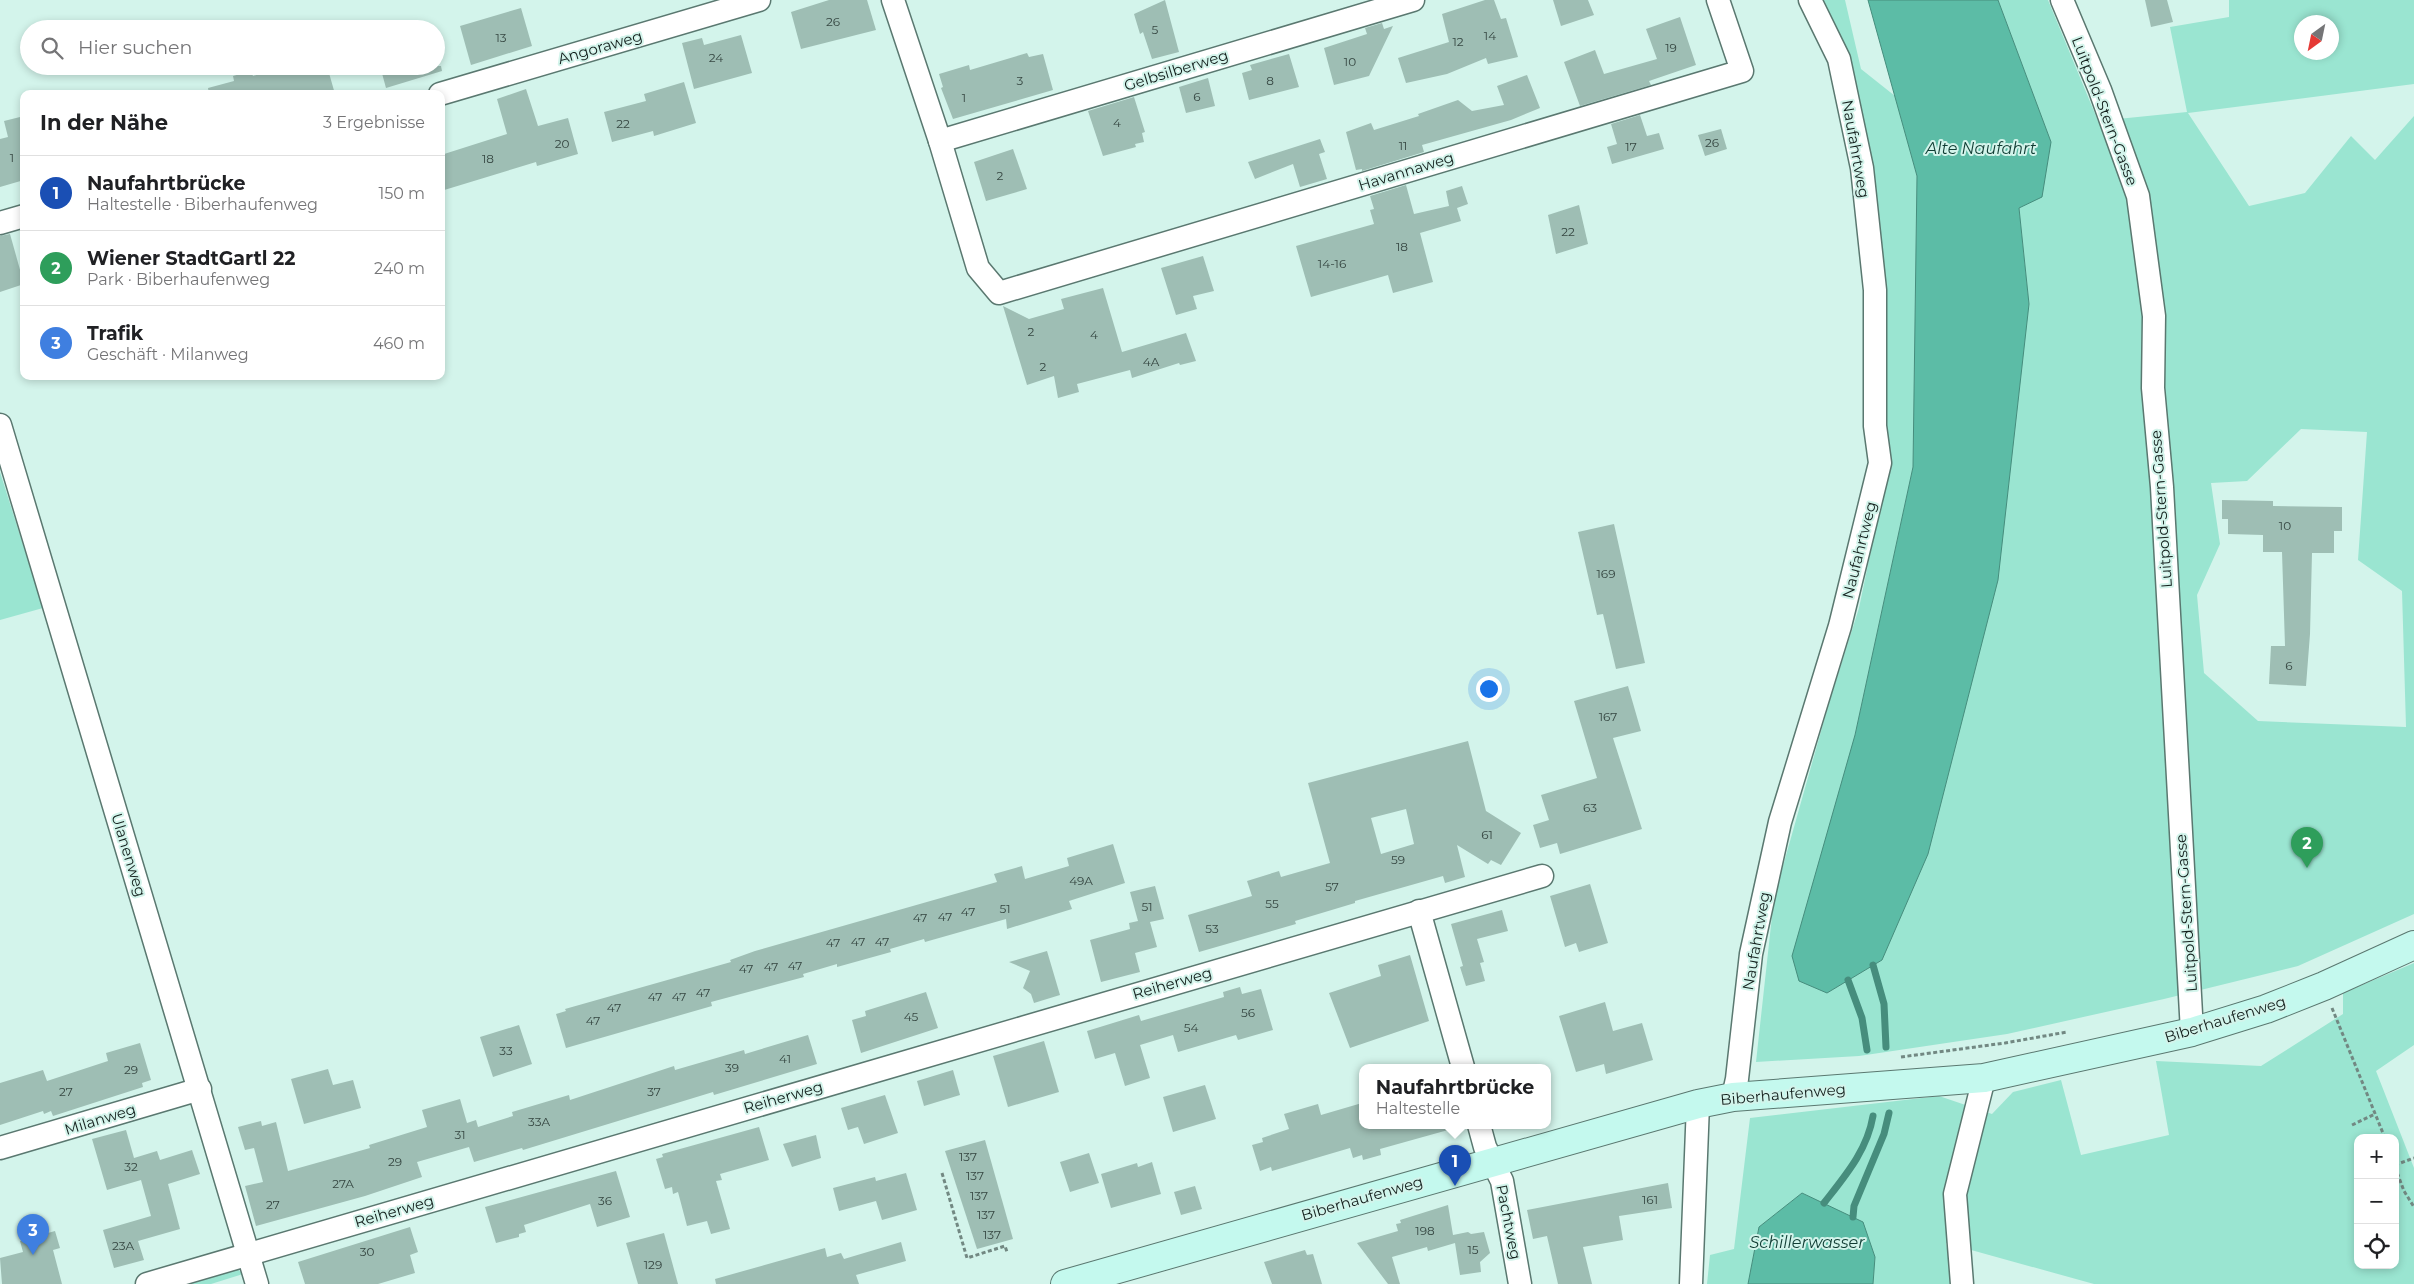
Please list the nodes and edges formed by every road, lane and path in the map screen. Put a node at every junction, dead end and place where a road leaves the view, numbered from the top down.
1 (759, 0) edge
2 (893, 0) edge
3 (1413, 0) edge
4 (1718, 0) edge
5 (1810, 0) edge
6 (2062, 0) edge
7 (445, 93) edge
8 (940, 140) junction
9 (20, 217) edge
10 (0, 223) edge
11 (0, 425) edge
12 (1542, 876) dead end
13 (1418, 911) junction
14 (2414, 945) edge
15 (2324, 986) junction
16 (2070, 1031) dead end
17 (2192, 1032) junction
18 (1900, 1057) dead end
19 (1461, 1064) edge
20 (1984, 1078) junction
21 (200, 1089) junction
22 (1733, 1096) junction
23 (1698, 1104) junction
24 (2375, 1114) junction
25 (2352, 1125) dead end
26 (1480, 1129) edge
27 (2383, 1134) edge
28 (0, 1148) edge
29 (2414, 1158) edge
30 (1493, 1162) junction
31 (2399, 1164) edge
32 (942, 1173) dead end
33 (2399, 1177) edge
34 (2414, 1207) edge
35 (1007, 1252) dead end
36 (249, 1254) junction
37 (1073, 1283) edge
38 (147, 1284) edge
39 (257, 1284) edge
40 (1520, 1284) edge
41 (1691, 1284) edge
42 (1962, 1284) edge

1 - 7 street, Angoraweg
2 - 8 street
3 - 8 street, Gelbsilberweg
4 - 8 street, Havannaweg
5 - 22 street, Naufahrtweg
6 - 17 street, Luitpold-Stern-Gasse
9 - 10 street
11 - 21 street, Ulanenweg
12 - 13 street, Reiherweg
13 - 19 street
13 - 36 street, Reiherweg
14 - 15 main road, Biberhaufenweg
15 - 17 main road, Biberhaufenweg
15 - 24 path
16 - 18 path
17 - 20 main road, Biberhaufenweg
20 - 22 main road, Biberhaufenweg
20 - 42 street
21 - 28 street, Milanweg
21 - 36 street, Ulanenweg
22 - 23 main road, Biberhaufenweg
23 - 30 main road, Biberhaufenweg
23 - 41 street
24 - 25 path
24 - 27 path
26 - 30 street
29 - 31 path
30 - 37 main road, Biberhaufenweg
30 - 40 street, Pachtweg
32 - 35 path
33 - 34 path
36 - 38 street, Reiherweg
36 - 39 street, Ulanenweg

